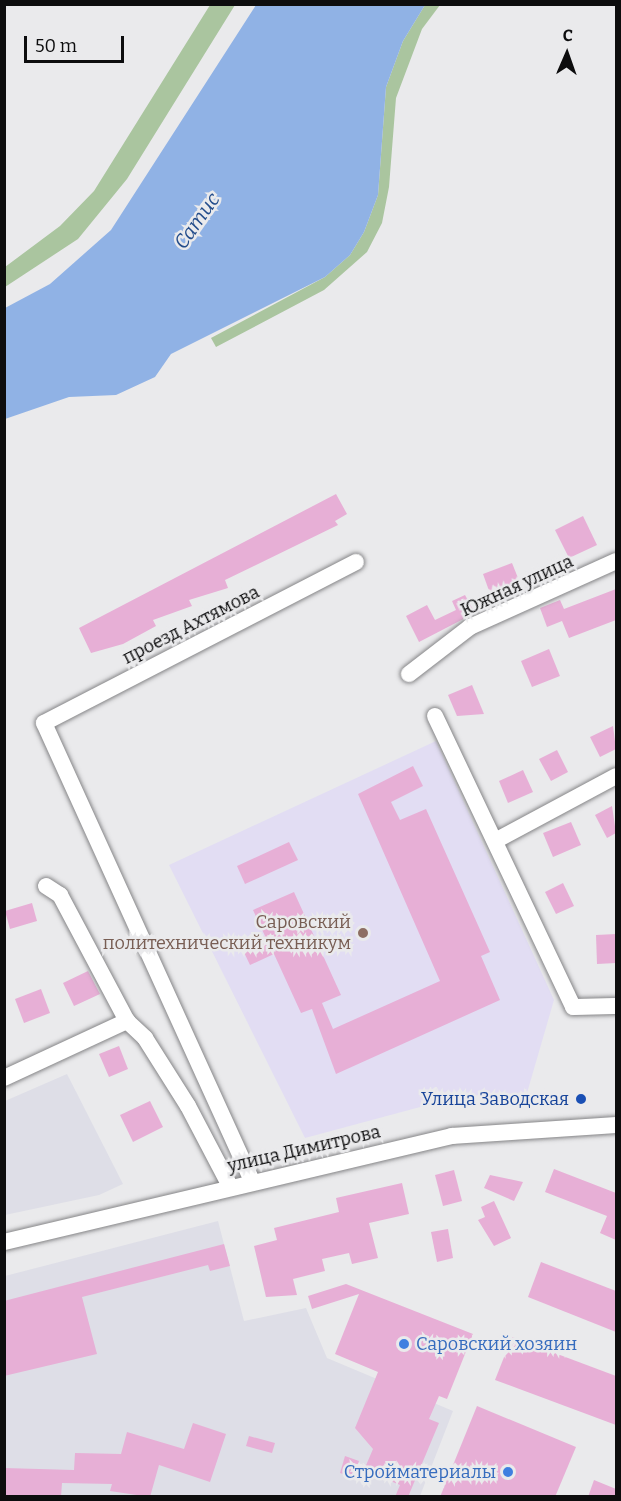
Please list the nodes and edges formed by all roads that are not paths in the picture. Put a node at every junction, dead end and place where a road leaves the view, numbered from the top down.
1 (616, 561) edge
2 (356, 562) dead end
3 (409, 674) dead end
4 (435, 716) dead end
5 (616, 776) edge
6 (495, 841) junction
7 (46, 886) dead end
8 (616, 1006) edge
9 (127, 1021) junction
10 (4, 1078) edge
11 (616, 1125) edge
12 (252, 1181) junction
13 (230, 1186) junction
14 (4, 1242) edge

1 - 3 street, Южная улица
2 - 12 street, проезд Ахтямова
4 - 6 street
5 - 6 street
6 - 8 street
7 - 9 street
9 - 10 street
9 - 13 street
11 - 12 street, улица Димитрова
12 - 13 street, улица Димитрова
13 - 14 street, улица Димитрова

